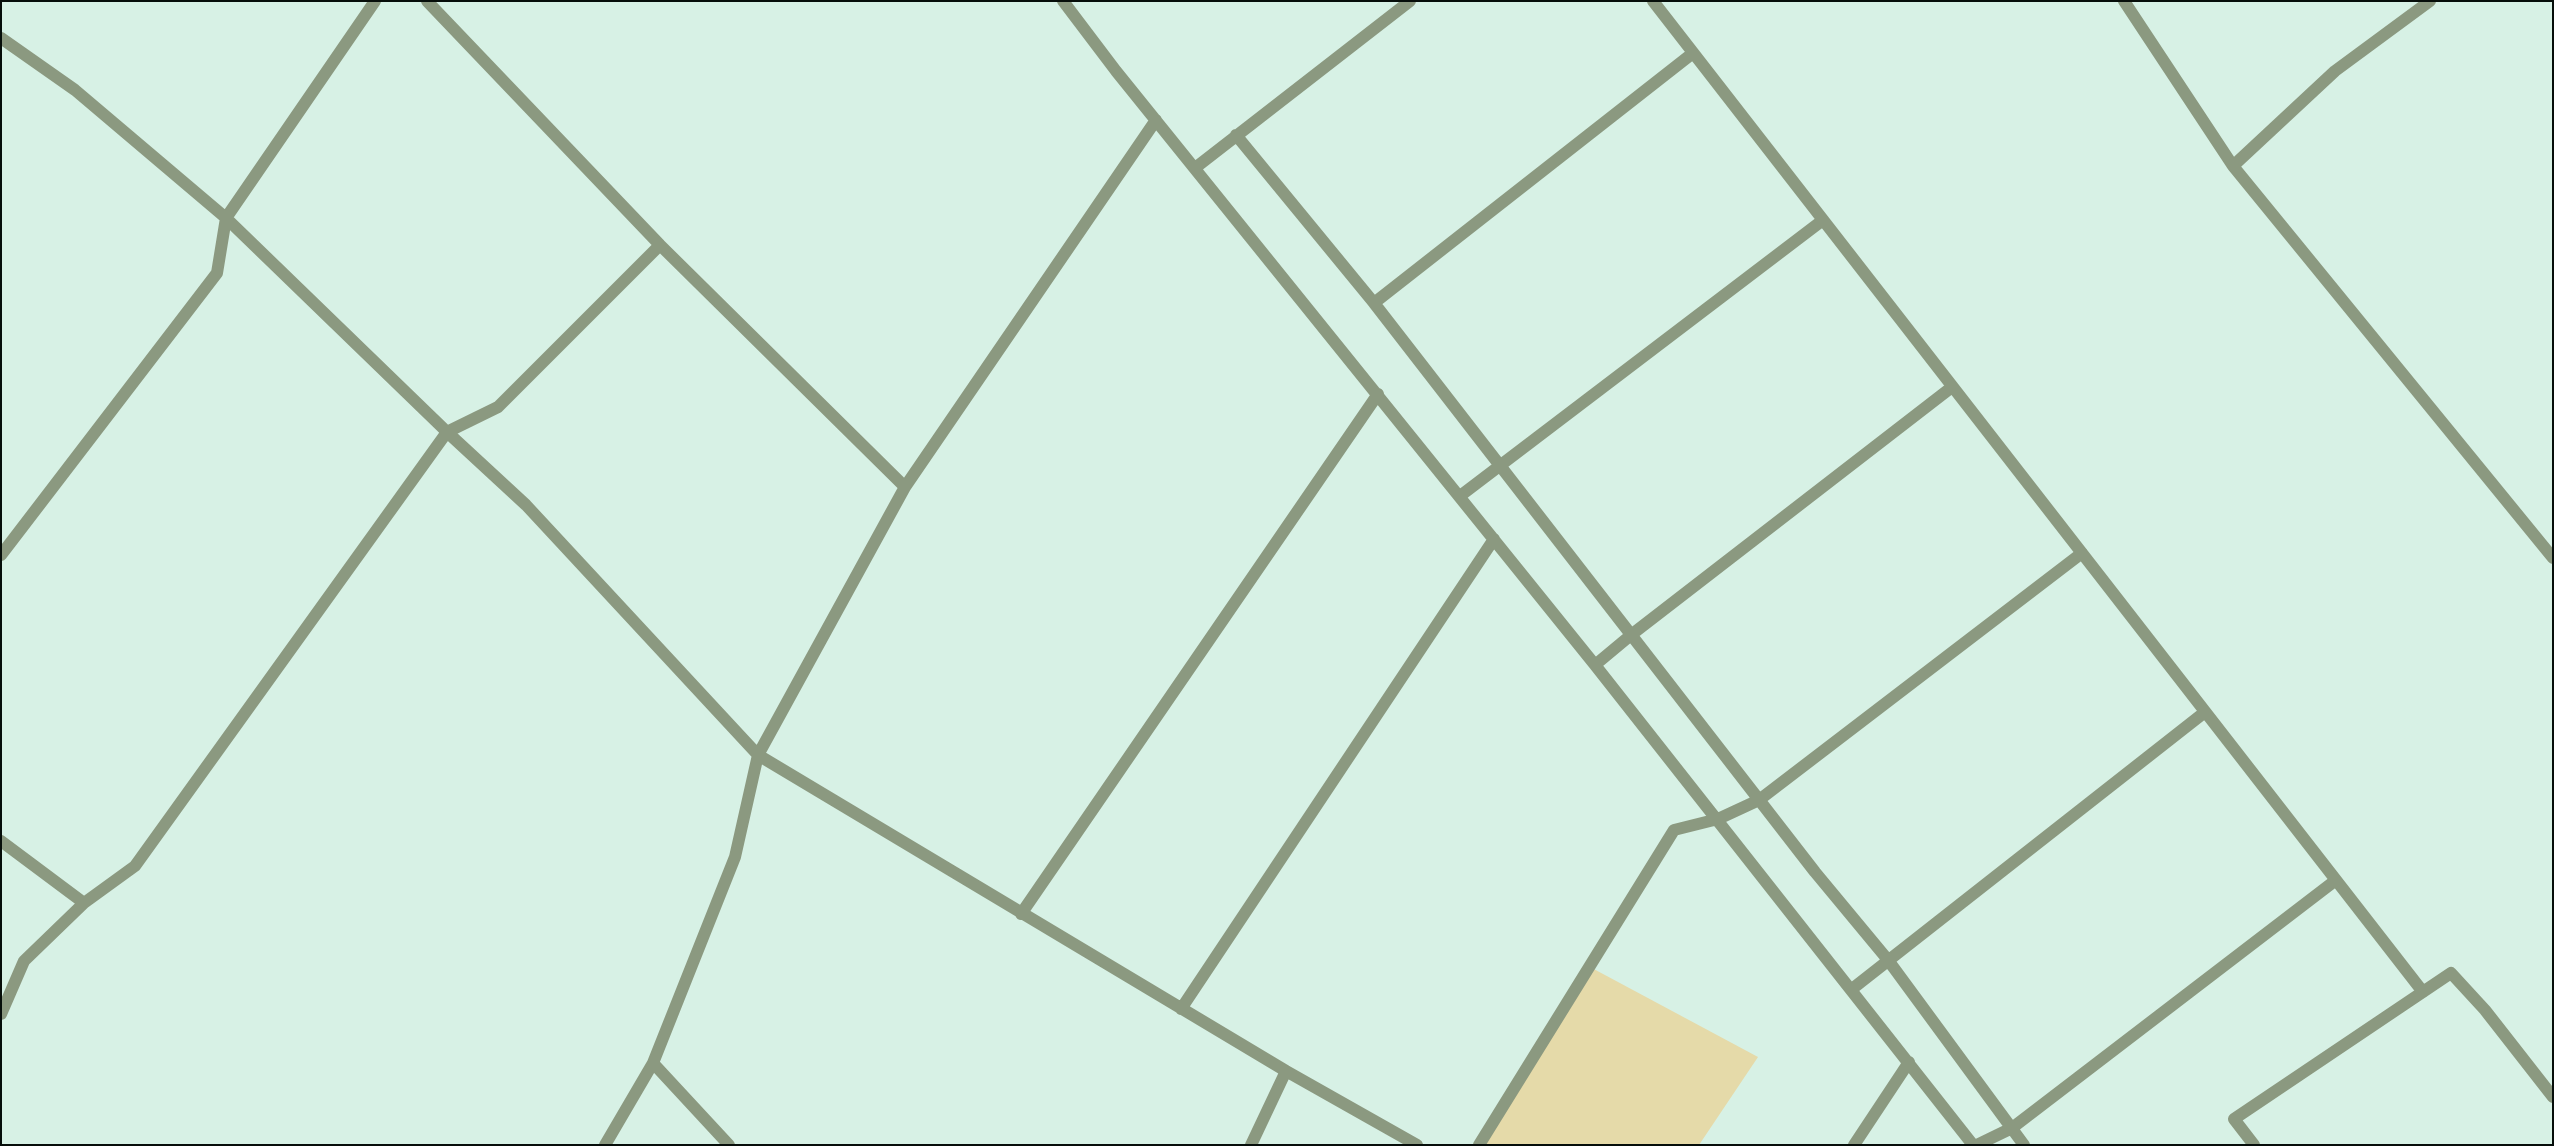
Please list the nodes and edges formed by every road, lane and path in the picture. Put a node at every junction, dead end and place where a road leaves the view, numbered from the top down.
1 (375, 1) edge
2 (427, 1) edge
3 (1063, 1) edge
4 (1410, 1) edge
5 (1653, 1) edge
6 (2124, 1) edge
7 (2430, 1) edge
8 (1, 38) edge
9 (1693, 53) junction
10 (1156, 120) junction
11 (1236, 135) junction
12 (2233, 166) junction
13 (1195, 168) junction
14 (226, 218) junction
15 (1823, 220) junction
16 (660, 245) junction
17 (1374, 303) junction
18 (1952, 387) junction
19 (1378, 394) junction
20 (448, 432) junction
21 (1501, 467) junction
22 (906, 487) junction
23 (1460, 496) junction
24 (1494, 539) junction
25 (2082, 553) junction
26 (1, 556) edge
27 (2553, 558) edge
28 (1631, 634) junction
29 (1595, 665) junction
30 (2205, 712) junction
31 (758, 755) junction
32 (1759, 800) junction
33 (1718, 819) junction
34 (1, 841) edge
35 (2336, 880) junction
36 (84, 903) junction
37 (1021, 914) junction
38 (1888, 960) junction
39 (1852, 989) junction
40 (2423, 992) junction
41 (1181, 1009) junction
42 (1, 1014) edge
43 (1909, 1062) junction
44 (653, 1063) junction
45 (1286, 1071) junction
46 (2553, 1097) edge
47 (2012, 1128) junction
48 (605, 1145) edge
49 (729, 1145) edge
50 (1251, 1145) edge
51 (1418, 1145) edge
52 (1479, 1145) edge
53 (1854, 1145) edge
54 (1973, 1145) edge
55 (1977, 1145) edge
56 (2024, 1145) edge
57 (2254, 1145) edge

1 - 14 street
2 - 16 street
3 - 10 street
4 - 11 street
5 - 9 street
6 - 12 street
7 - 12 street
8 - 14 street
9 - 15 street
9 - 17 street
10 - 13 street
10 - 22 street
11 - 13 street
11 - 17 street
12 - 27 street
13 - 19 street
14 - 20 street
14 - 26 street
15 - 18 street
15 - 21 street
16 - 20 street
16 - 22 street
17 - 21 street
18 - 25 street
18 - 28 street
19 - 23 street
19 - 37 street
20 - 31 street
20 - 36 street
21 - 23 street
21 - 28 street
22 - 31 street
23 - 24 street
24 - 29 street
24 - 41 street
25 - 30 street
25 - 32 street
28 - 29 street
28 - 32 street
29 - 33 street
30 - 35 street
30 - 38 street
31 - 37 street
31 - 44 street
32 - 33 street
32 - 38 street
33 - 39 street
33 - 52 street
34 - 36 street
35 - 40 street
35 - 47 street
36 - 42 street
37 - 41 street
38 - 39 street
38 - 47 street
39 - 43 street
40 - 46 street
40 - 57 street
41 - 45 street
43 - 53 street
43 - 54 street
44 - 48 street
44 - 49 street
45 - 50 street
45 - 51 street
47 - 55 street
47 - 56 street

